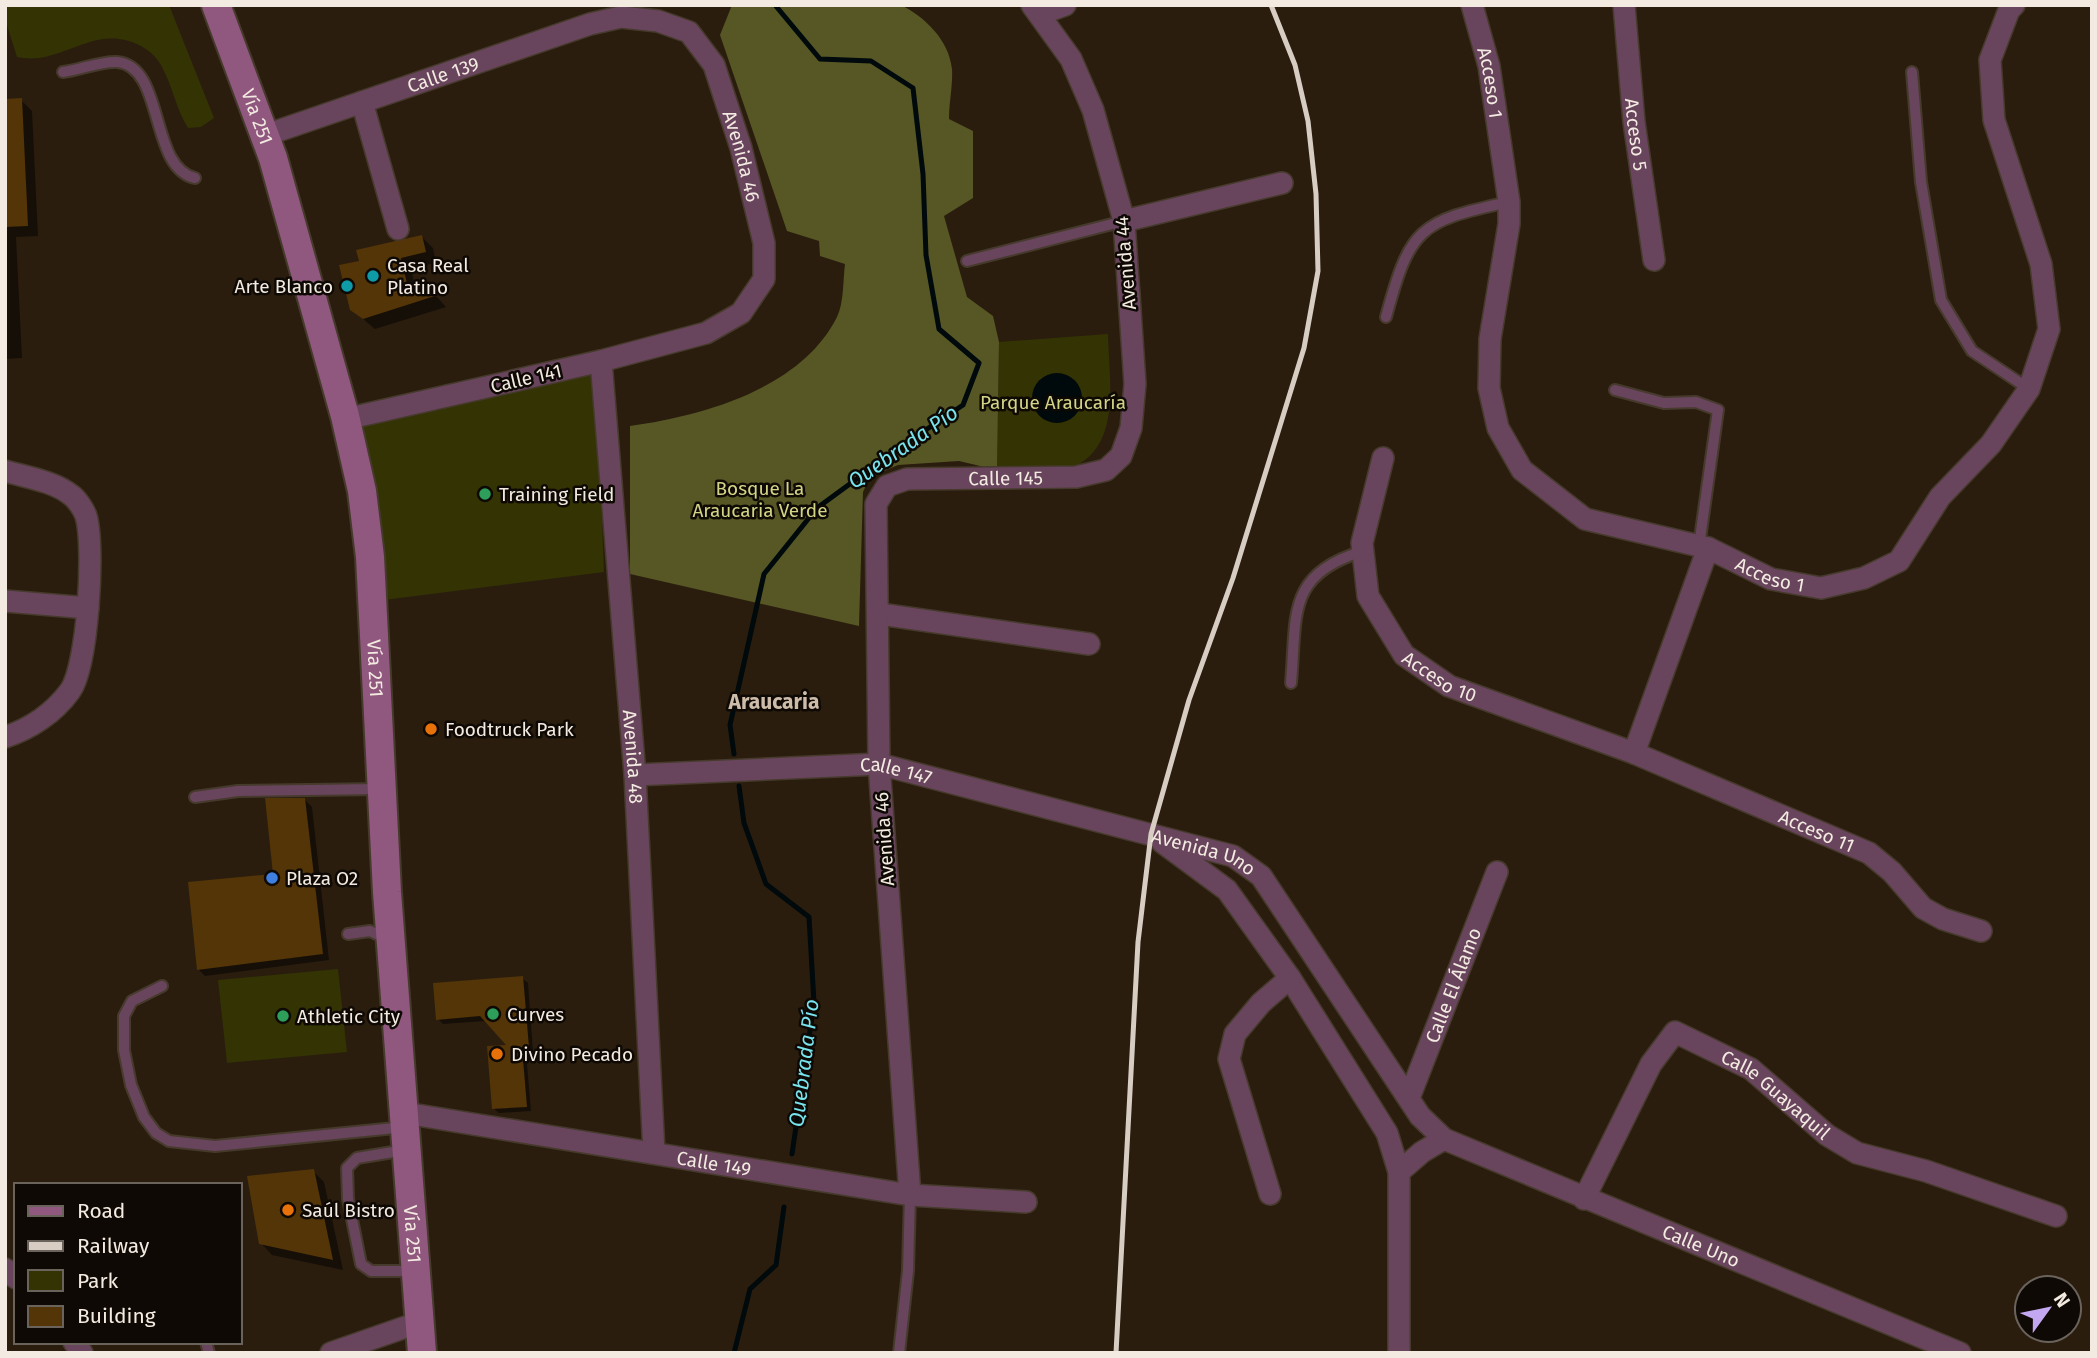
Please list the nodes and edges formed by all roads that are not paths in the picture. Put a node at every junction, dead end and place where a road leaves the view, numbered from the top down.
1 (216, 5) edge
2 (1065, 5) edge
3 (1472, 5) edge
4 (1624, 5) edge
5 (2014, 5) edge
6 (1036, 10) edge
7 (621, 17) joint
8 (63, 72) dead end
9 (1912, 72) dead end
10 (362, 102) junction
11 (266, 135) junction
12 (195, 178) dead end
13 (1282, 183) dead end
14 (1509, 202) junction
15 (1124, 221) junction
16 (398, 229) dead end
17 (1654, 260) dead end
18 (967, 261) dead end
19 (1386, 317) dead end
20 (706, 333) joint
21 (601, 361) junction
22 (2029, 389) junction
23 (1615, 390) dead end
24 (345, 416) junction
25 (1121, 456) joint
26 (1383, 458) dead end
27 (5, 471) edge
28 (887, 486) joint
29 (1703, 547) junction
30 (1363, 551) junction
31 (5, 601) edge
32 (88, 608) junction
33 (880, 614) junction
34 (1089, 644) dead end
35 (1291, 683) dead end
36 (5, 737) edge
37 (1634, 753) junction
38 (879, 764) junction
39 (635, 775) junction
40 (380, 789) junction
41 (195, 797) dead end
42 (1152, 834) junction
43 (1497, 872) dead end
44 (1981, 930) dead end
45 (348, 934) dead end
46 (391, 941) junction
47 (1290, 978) junction
48 (162, 986) dead end
49 (1415, 1107) junction
50 (406, 1130) junction
51 (1387, 1133) junction
52 (1431, 1146) junction
53 (654, 1153) junction
54 (1399, 1172) junction
55 (1270, 1194) dead end
56 (909, 1195) junction
57 (1584, 1199) junction
58 (1026, 1202) dead end
59 (2056, 1216) dead end
60 (416, 1271) junction
61 (419, 1322) junction
62 (331, 1353) edge
63 (422, 1353) edge
64 (899, 1353) edge
65 (1399, 1353) edge
66 (1960, 1353) edge

1 - 11 main road, Vía 251
2 - 6 street
3 - 14 street, Acceso 1
4 - 17 street, Acceso 5
5 - 22 street, Acceso 1
6 - 15 street, Avenida 44
7 - 10 street, Calle 139
7 - 20 street, Avenida 46
8 - 12 lane
9 - 22 lane
10 - 11 street, Calle 139
10 - 16 street
11 - 24 main road, Vía 251
13 - 15 street
14 - 19 lane
14 - 29 street, Acceso 1
15 - 18 lane
15 - 25 street, Avenida 44
20 - 21 street, Calle 141
21 - 24 street, Calle 141
21 - 39 street, Avenida 48
22 - 29 street, Acceso 1
23 - 29 lane
24 - 40 main road, Vía 251
25 - 28 street, Calle 145
26 - 30 street, Acceso 10
27 - 32 street
28 - 33 street, Avenida 46
29 - 37 street
30 - 35 lane
30 - 37 street, Acceso 10
31 - 32 street
32 - 36 street
33 - 34 street
33 - 38 street, Avenida 46
37 - 44 street, Acceso 11
38 - 39 street, Calle 147
38 - 42 street, Calle 147
38 - 56 street, Avenida 46
39 - 53 street, Avenida 48
40 - 41 lane
40 - 46 main road, Vía 251
42 - 47 street, Avenida Uno
42 - 49 street, Avenida Uno
43 - 49 street, Calle El Álamo
45 - 46 lane
46 - 50 main road, Vía 251
47 - 51 street, Avenida Uno
47 - 55 street
48 - 50 lane
49 - 52 street, Avenida Uno
50 - 53 street, Calle 149
50 - 60 main road, Vía 251
50 - 60 lane
51 - 52 street, Calle Uno
51 - 54 street, Avenida Uno
52 - 54 street
52 - 57 street, Calle Uno
53 - 56 street, Calle 149
54 - 65 street, Avenida Uno
56 - 58 street, Calle 149
56 - 64 lane
57 - 59 street, Calle Guayaquil
57 - 66 street, Calle Uno
60 - 61 main road, Vía 251
61 - 62 street
61 - 63 main road, Vía 251

